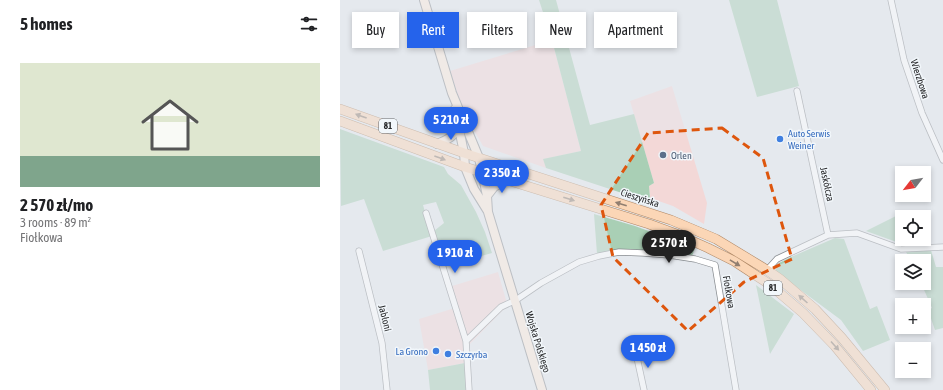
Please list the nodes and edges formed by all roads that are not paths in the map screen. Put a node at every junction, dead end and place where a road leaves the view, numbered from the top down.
1 (424, 0) edge
2 (891, 0) edge
3 (797, 91) dead end
4 (452, 93) junction
5 (340, 109) edge
6 (340, 121) edge
7 (458, 124) junction
8 (437, 144) junction
9 (464, 154) junction
10 (479, 158) junction
11 (943, 160) edge
12 (465, 167) junction
13 (482, 171) junction
14 (507, 180) junction
15 (487, 196) junction
16 (488, 212) junction
17 (426, 213) dead end
18 (828, 235) junction
19 (943, 247) edge
20 (359, 251) dead end
21 (767, 270) junction
22 (516, 300) junction
23 (466, 341) junction
24 (636, 353) dead end
25 (387, 390) edge
26 (469, 390) edge
27 (542, 390) edge
28 (644, 390) edge
29 (736, 390) edge
30 (871, 390) edge
31 (885, 390) edge

1 - 4 street
2 - 11 street, Wierzbowa
3 - 18 street, Jaskółcza
4 - 7 street, Wojska Polskiego
4 - 10 street, Wojska Polskiego
8 -> 5 main road, Cieszyńska / 81
6 -> 12 main road, 81
7 - 8 street
7 - 9 street, Wojska Polskiego
8 - 9 main road, Cieszyńska / 81
9 - 10 main road, Cieszyńska / 81
9 - 12 street, Wojska Polskiego
10 - 13 street, Wojska Polskiego
21 -> 10 main road, Cieszyńska / 81
12 - 13 main road, 81
12 - 16 street, Wojska Polskiego
13 - 14 main road, 81
13 - 15 street, Wojska Polskiego
14 - 15 street
14 -> 30 main road, 81
15 - 16 street, Wojska Polskiego
16 - 22 street, Wojska Polskiego
17 - 23 street
18 - 19 street
18 - 21 street
20 - 25 street, Jabłoni
31 -> 21 main road, Cieszyńska / 81
22 - 23 street
22 - 27 street, Wojska Polskiego
22 - 29 street, Fiołkowa
23 - 26 street
24 - 28 street

